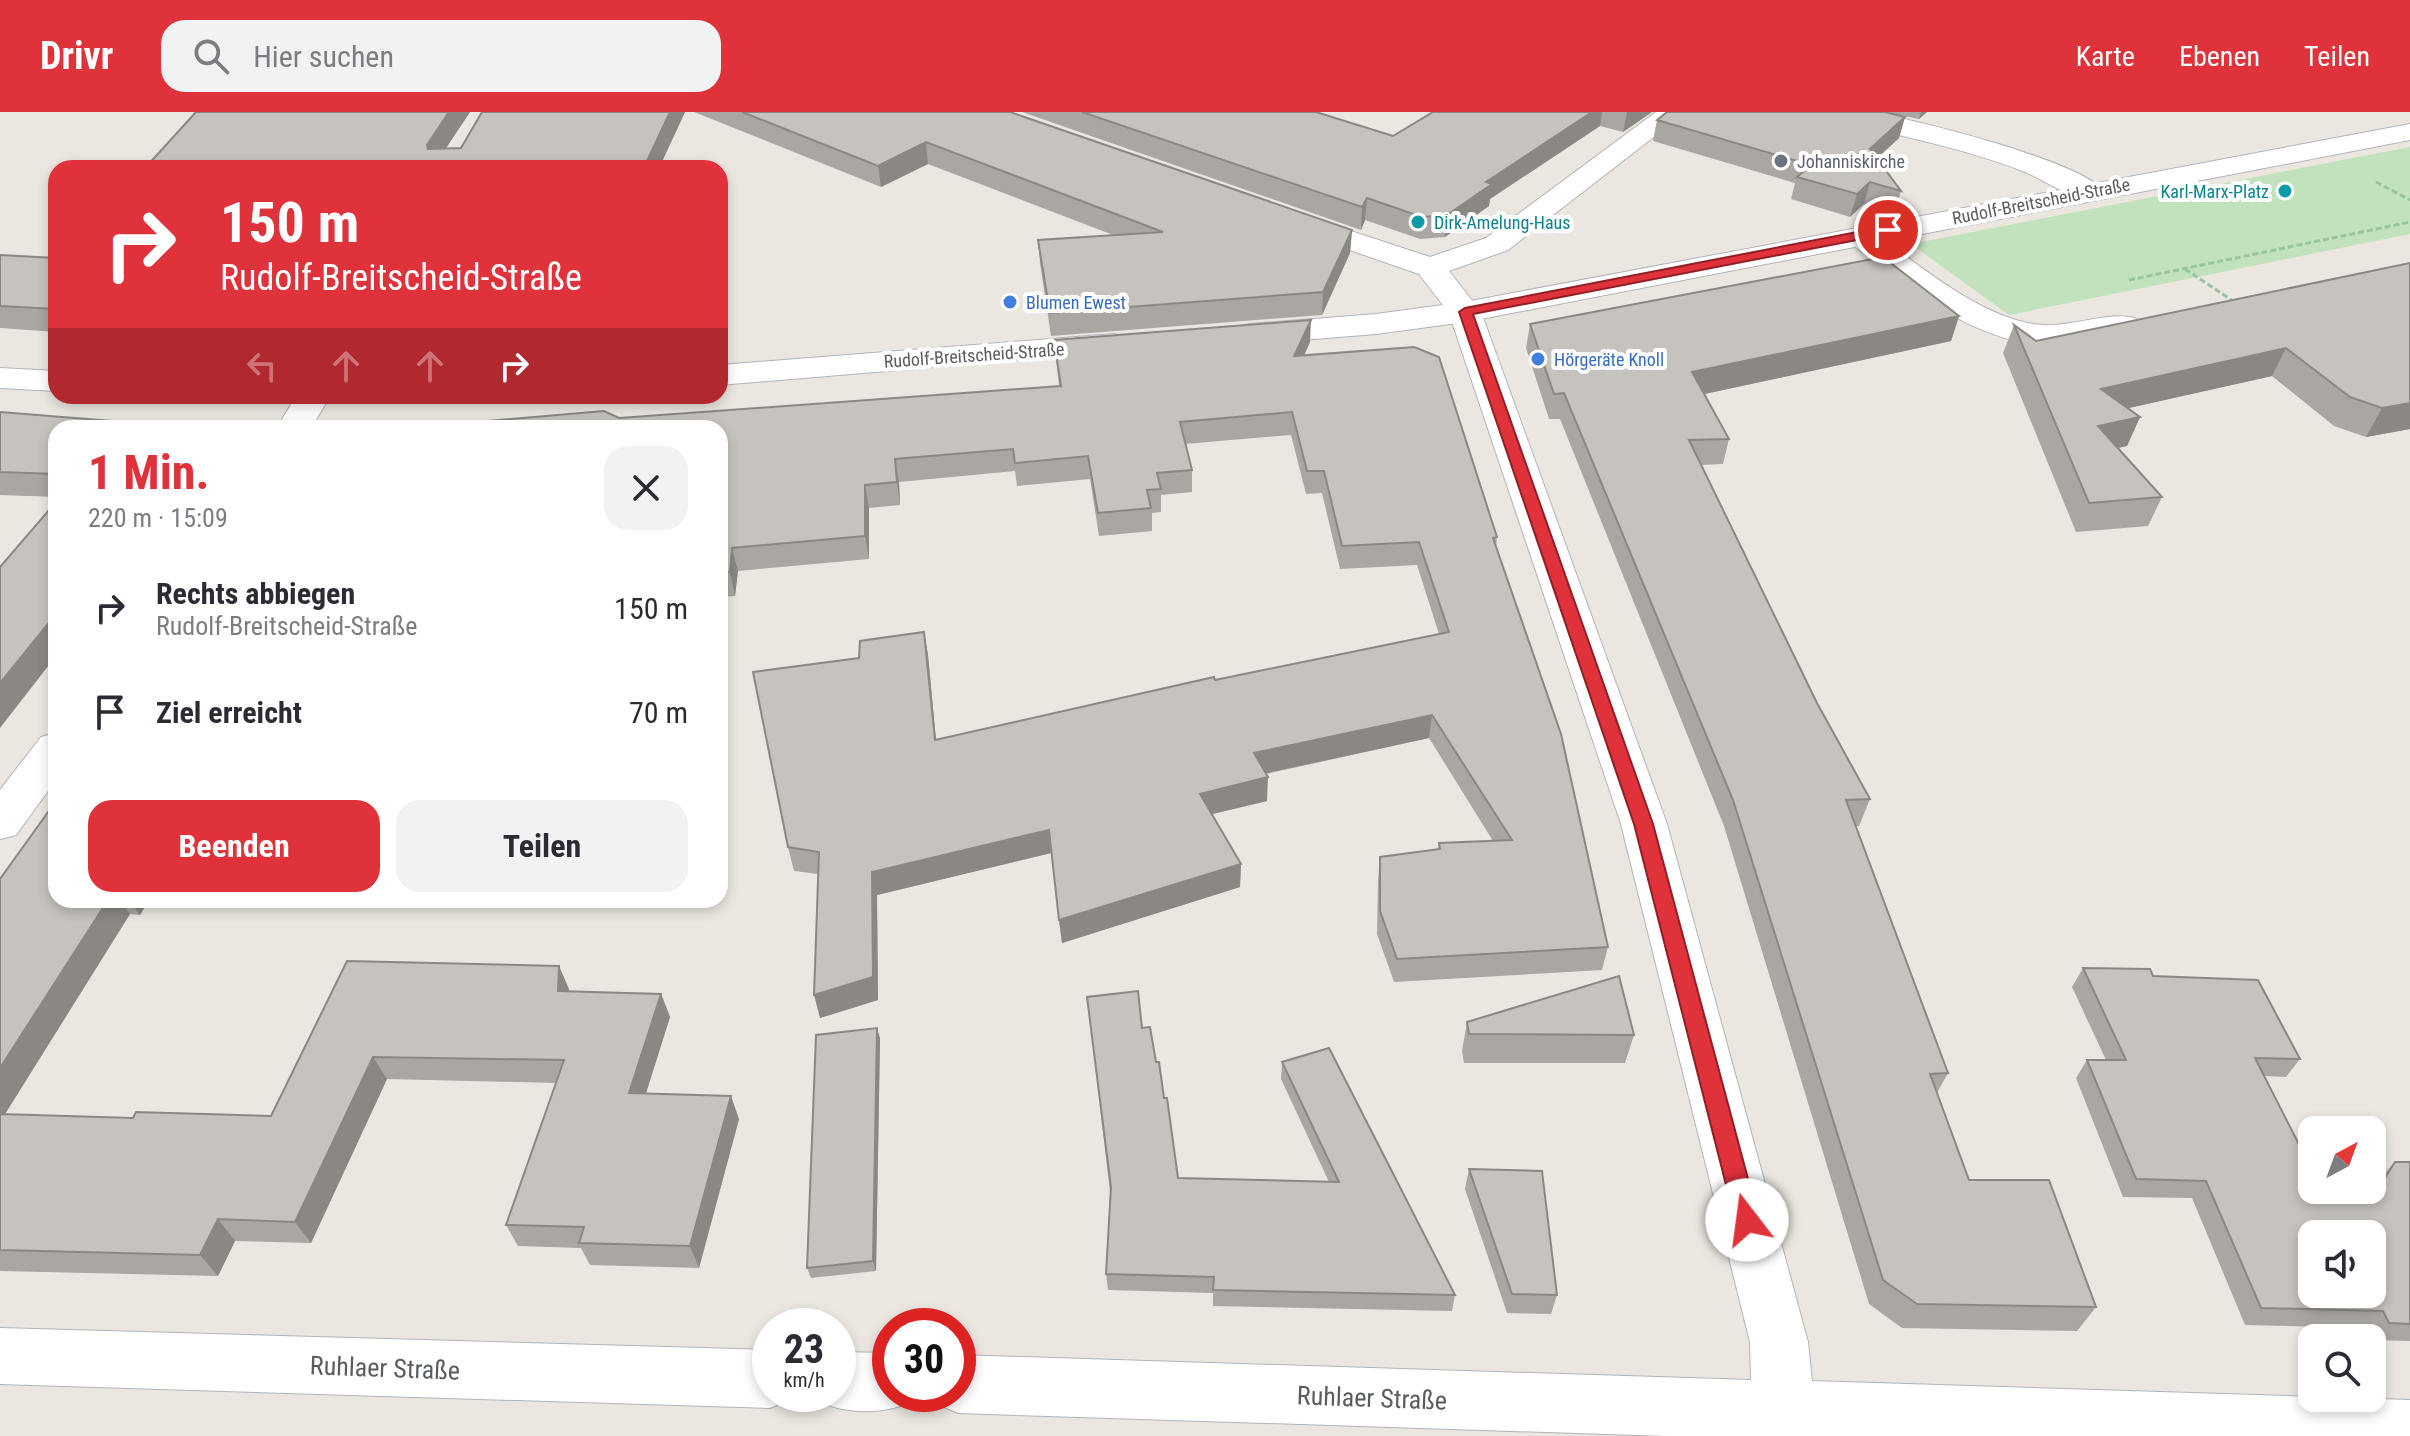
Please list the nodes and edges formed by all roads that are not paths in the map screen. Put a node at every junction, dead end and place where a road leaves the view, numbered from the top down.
1 (1673, 112) edge
2 (1838, 112) edge
3 (2410, 132) edge
4 (2089, 191) junction
5 (1263, 210) edge
6 (1860, 236) junction
7 (1430, 267) junction
8 (2236, 303) edge
9 (1465, 312) junction
10 (1224, 336) edge
11 (1145, 342) edge
12 (728, 374) edge
13 (0, 378) edge
14 (48, 381) edge
15 (48, 759) edge
16 (0, 823) edge
17 (0, 1356) edge
18 (752, 1378) edge
19 (976, 1385) edge
20 (1785, 1423) edge
21 (2410, 1430) edge

1 - 7 street
2 - 4 street
3 - 4 street, Rudolf-Breitscheid-Straße
4 - 6 street, Rudolf-Breitscheid-Straße
5 - 7 street
6 - 8 street
6 - 9 street, Rudolf-Breitscheid-Straße
7 - 9 street
9 - 10 street, Rudolf-Breitscheid-Straße
9 - 20 street
11 - 12 street, Rudolf-Breitscheid-Straße
13 - 14 street
15 - 16 street
17 - 18 street, Ruhlaer Straße
19 - 20 street, Ruhlaer Straße
20 - 21 street, Ruhlaer Straße

